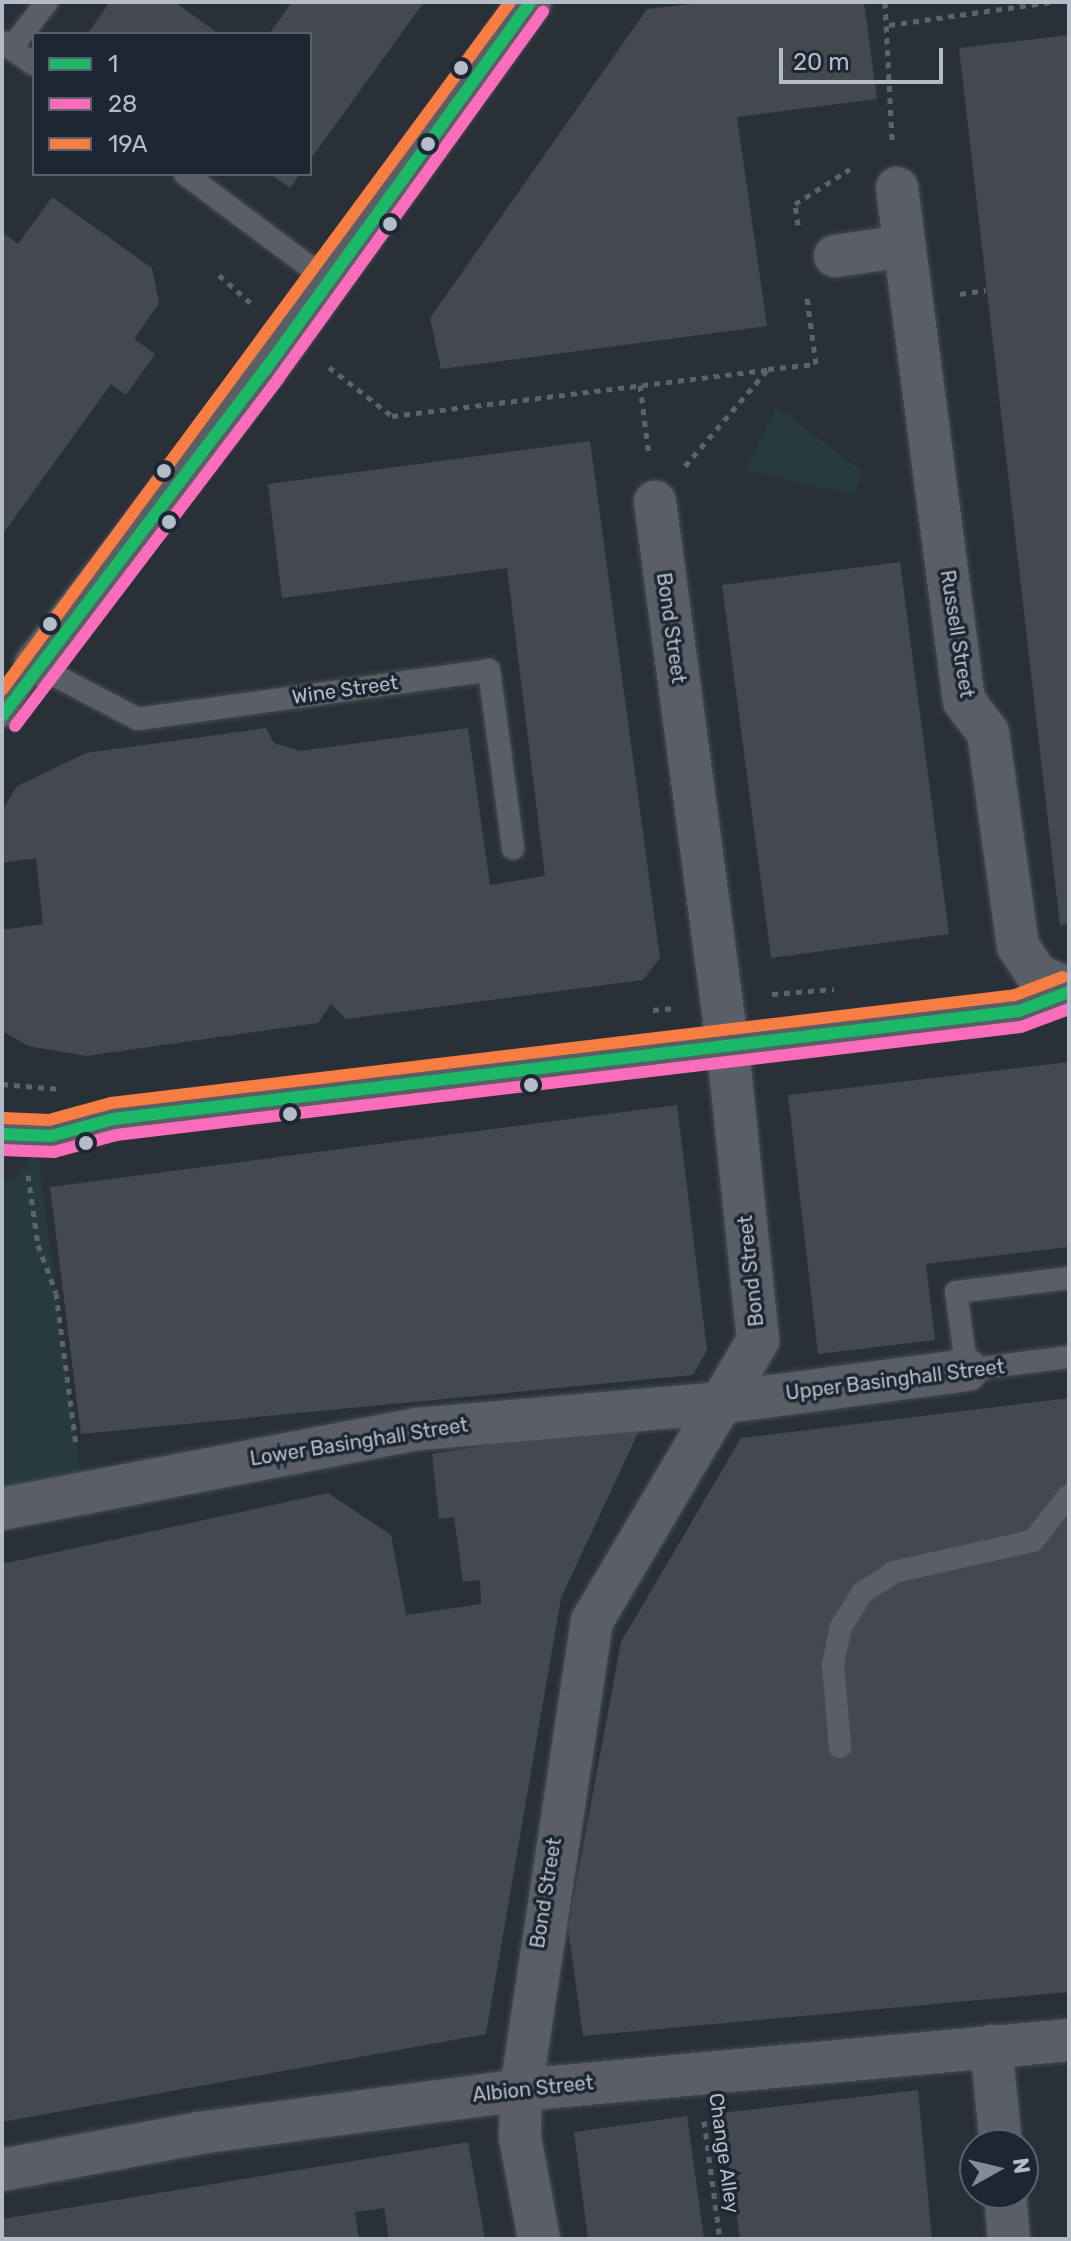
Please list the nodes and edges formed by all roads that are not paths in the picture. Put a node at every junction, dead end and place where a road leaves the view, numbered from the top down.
1 (47, 2) edge
2 (530, 2) edge
3 (7, 45) edge
4 (32, 63) edge
5 (188, 176) edge
6 (897, 188) dead end
7 (904, 246) junction
8 (835, 256) dead end
9 (330, 282) junction
10 (655, 502) road end
11 (35, 665) junction
12 (2, 716) edge
13 (513, 848) dead end
14 (1069, 991) edge
15 (727, 1042) junction
16 (2, 1134) edge
17 (1069, 1278) edge
18 (1069, 1357) edge
19 (967, 1370) junction
20 (720, 1403) junction
21 (1069, 1495) edge
22 (2, 1509) edge
23 (840, 1747) dead end
24 (1069, 2040) edge
25 (991, 2046) junction
26 (521, 2090) junction
27 (999, 2129) edge
28 (2, 2170) edge
29 (1006, 2209) edge
30 (539, 2239) edge
31 (1009, 2239) edge

1 - 3 lane
2 - 9 street
3 - 4 lane
5 - 9 lane
6 - 7 street, Russell Street
7 - 8 street
7 - 14 street, Russell Street
9 - 11 street
10 - 15 street, Bond Street
11 - 12 lane
11 - 13 lane, Wine Street
14 - 15 lane
15 - 16 lane
15 - 20 street, Bond Street
17 - 19 lane
18 - 19 lane, Upper Basinghall Street
19 - 20 street, Upper Basinghall Street
20 - 22 street, Lower Basinghall Street
20 - 26 street, Bond Street
21 - 23 lane
24 - 25 street, Albion Street
25 - 26 street, Albion Street
25 - 27 street
26 - 28 street, Albion Street
26 - 30 street, Bond Street
29 - 31 street

